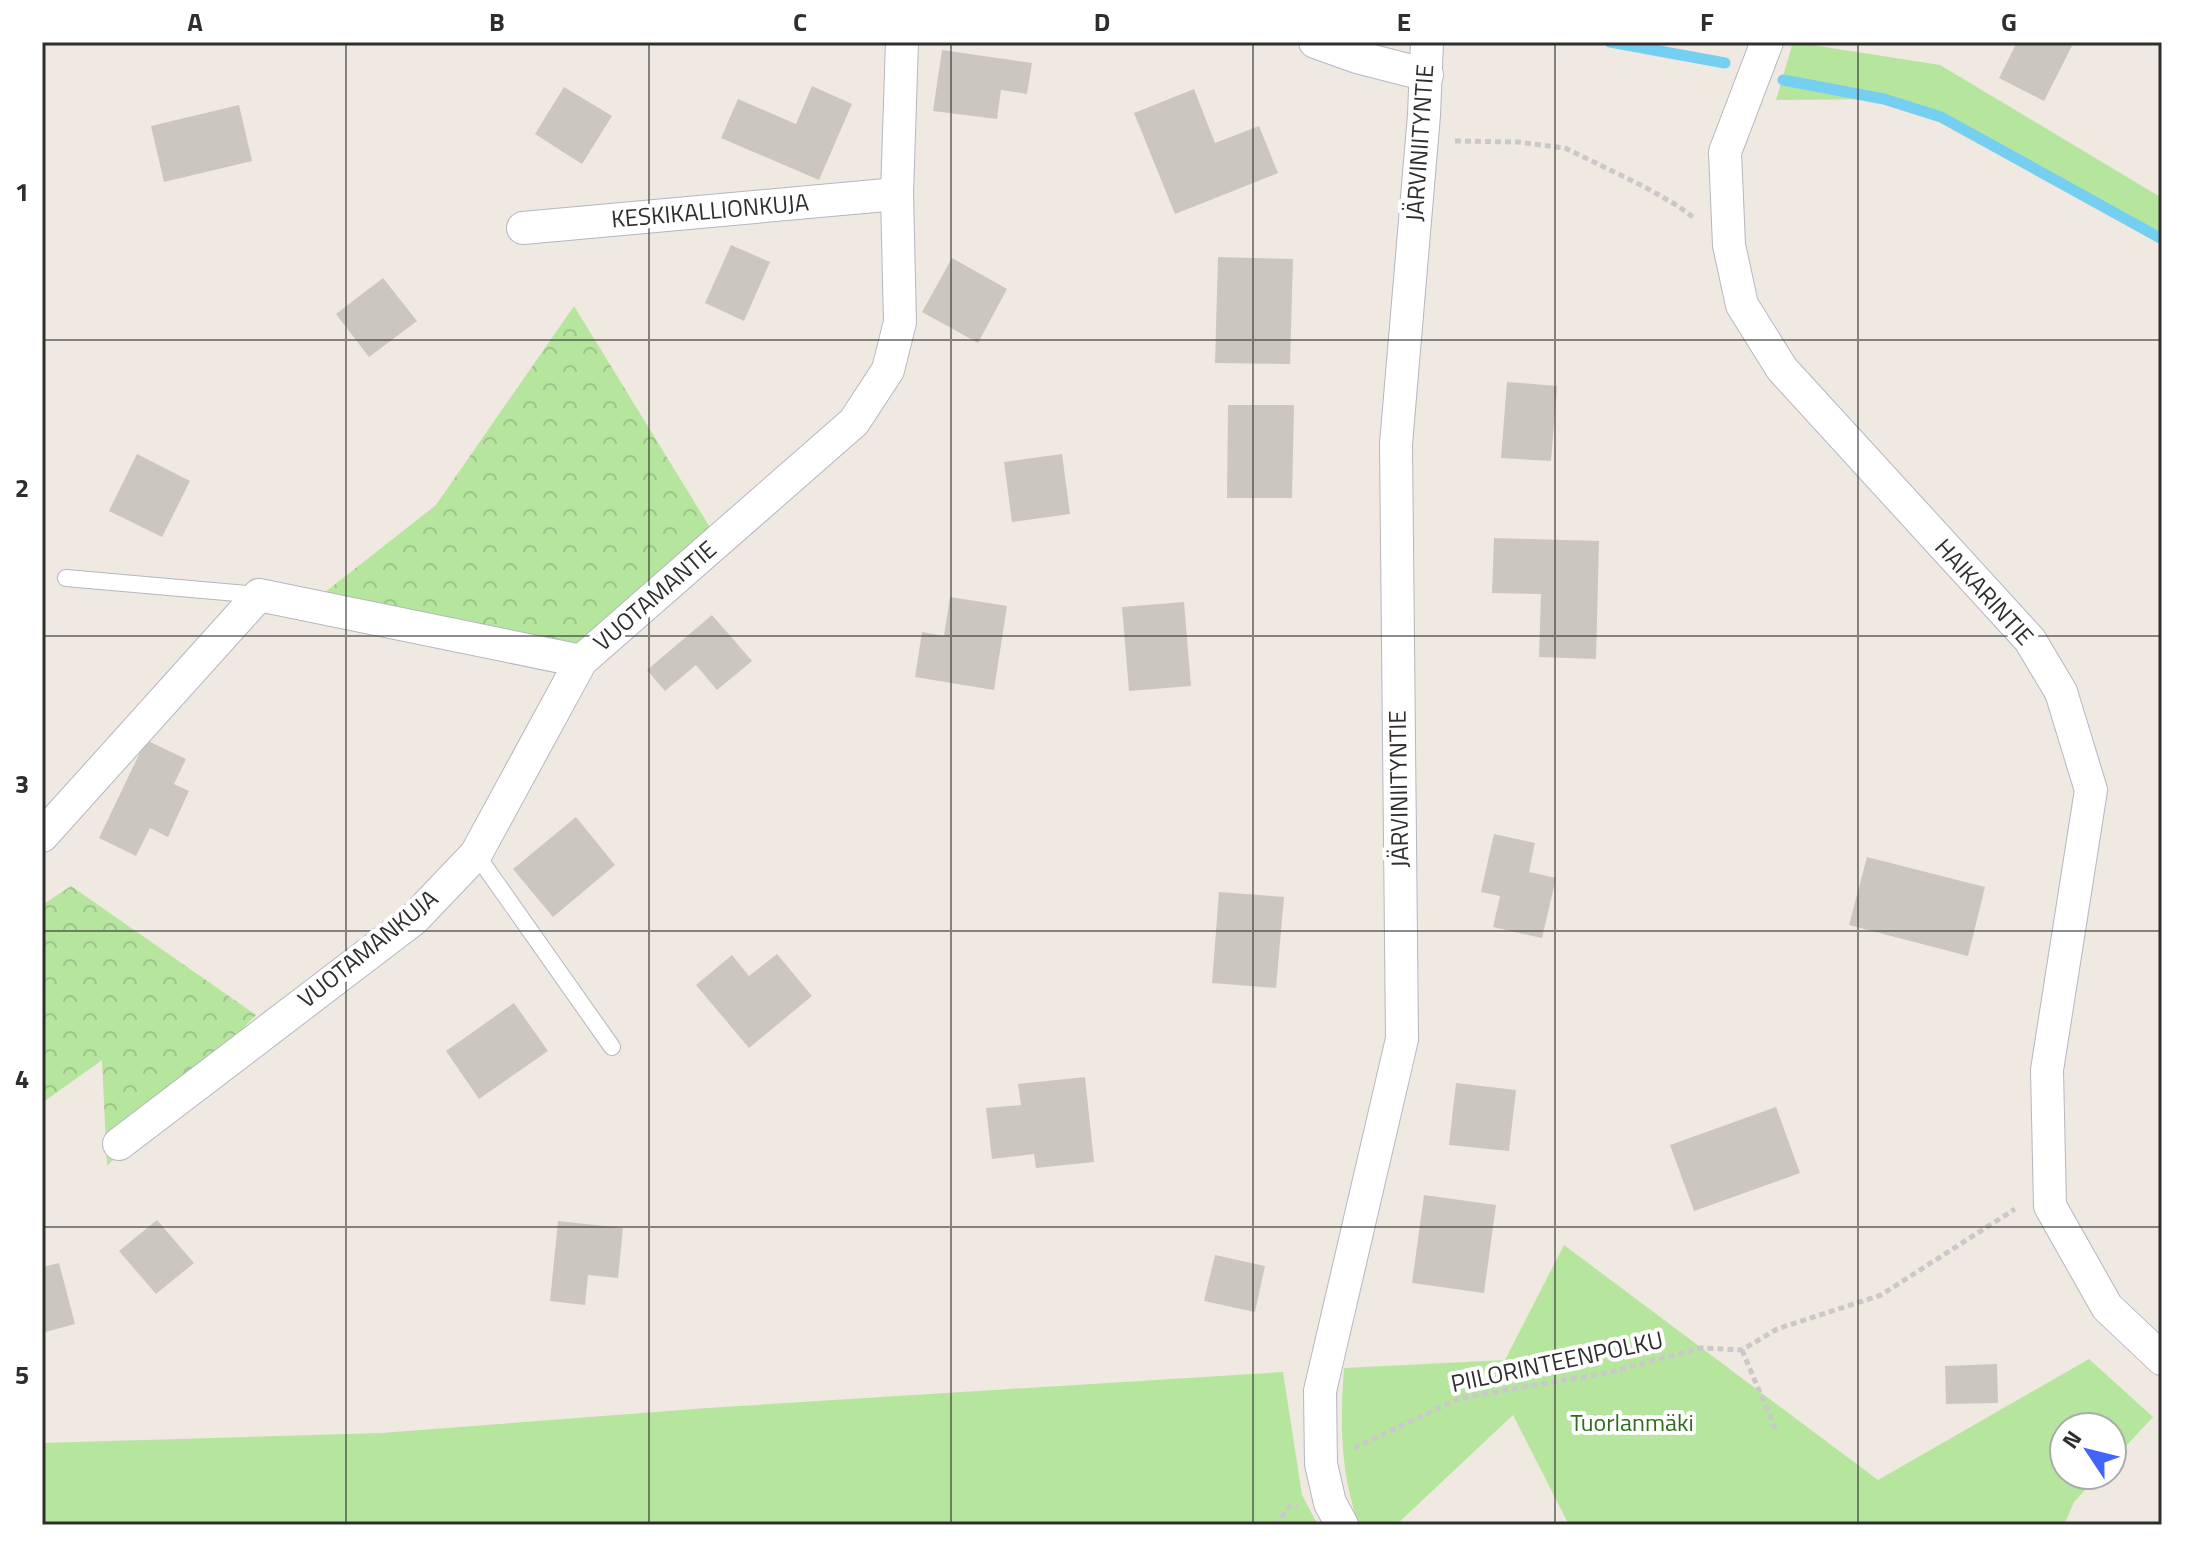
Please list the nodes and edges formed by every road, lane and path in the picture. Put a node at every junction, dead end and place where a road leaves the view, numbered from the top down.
1 (902, 42) edge
2 (1315, 42) edge
3 (1427, 42) edge
4 (1767, 42) edge
5 (1427, 75) junction
6 (1420, 141) junction
7 (897, 194) junction
8 (1701, 208) dead end
9 (523, 228) dead end
10 (66, 578) dead end
11 (259, 595) junction
12 (581, 661) junction
13 (42, 836) edge
14 (476, 854) junction
15 (612, 1047) dead end
16 (119, 1144) dead end
17 (2023, 1220) dead end
18 (1742, 1350) junction
19 (2162, 1359) edge
20 (1777, 1433) dead end
21 (1321, 1464) junction
22 (1342, 1525) edge

1 - 7 street, VUOTAMANTIE
2 - 5 street
3 - 5 street, JÄRVINIITYNTIE
4 - 19 street, HAIKARINTIE
5 - 6 street, JÄRVINIITYNTIE
6 - 8 path
6 - 21 street, JÄRVINIITYNTIE
7 - 9 street, KESKIKALLIONKUJA
7 - 12 street, VUOTAMANTIE
10 - 11 lane
11 - 12 street, VUOTAMANTIE
11 - 13 street
12 - 14 street, VUOTAMANKUJA
14 - 15 lane
14 - 16 street, VUOTAMANKUJA
17 - 18 path
18 - 20 path
18 - 21 path, PIILORINTEENPOLKU
21 - 22 street, JÄRVINIITYNTIE

